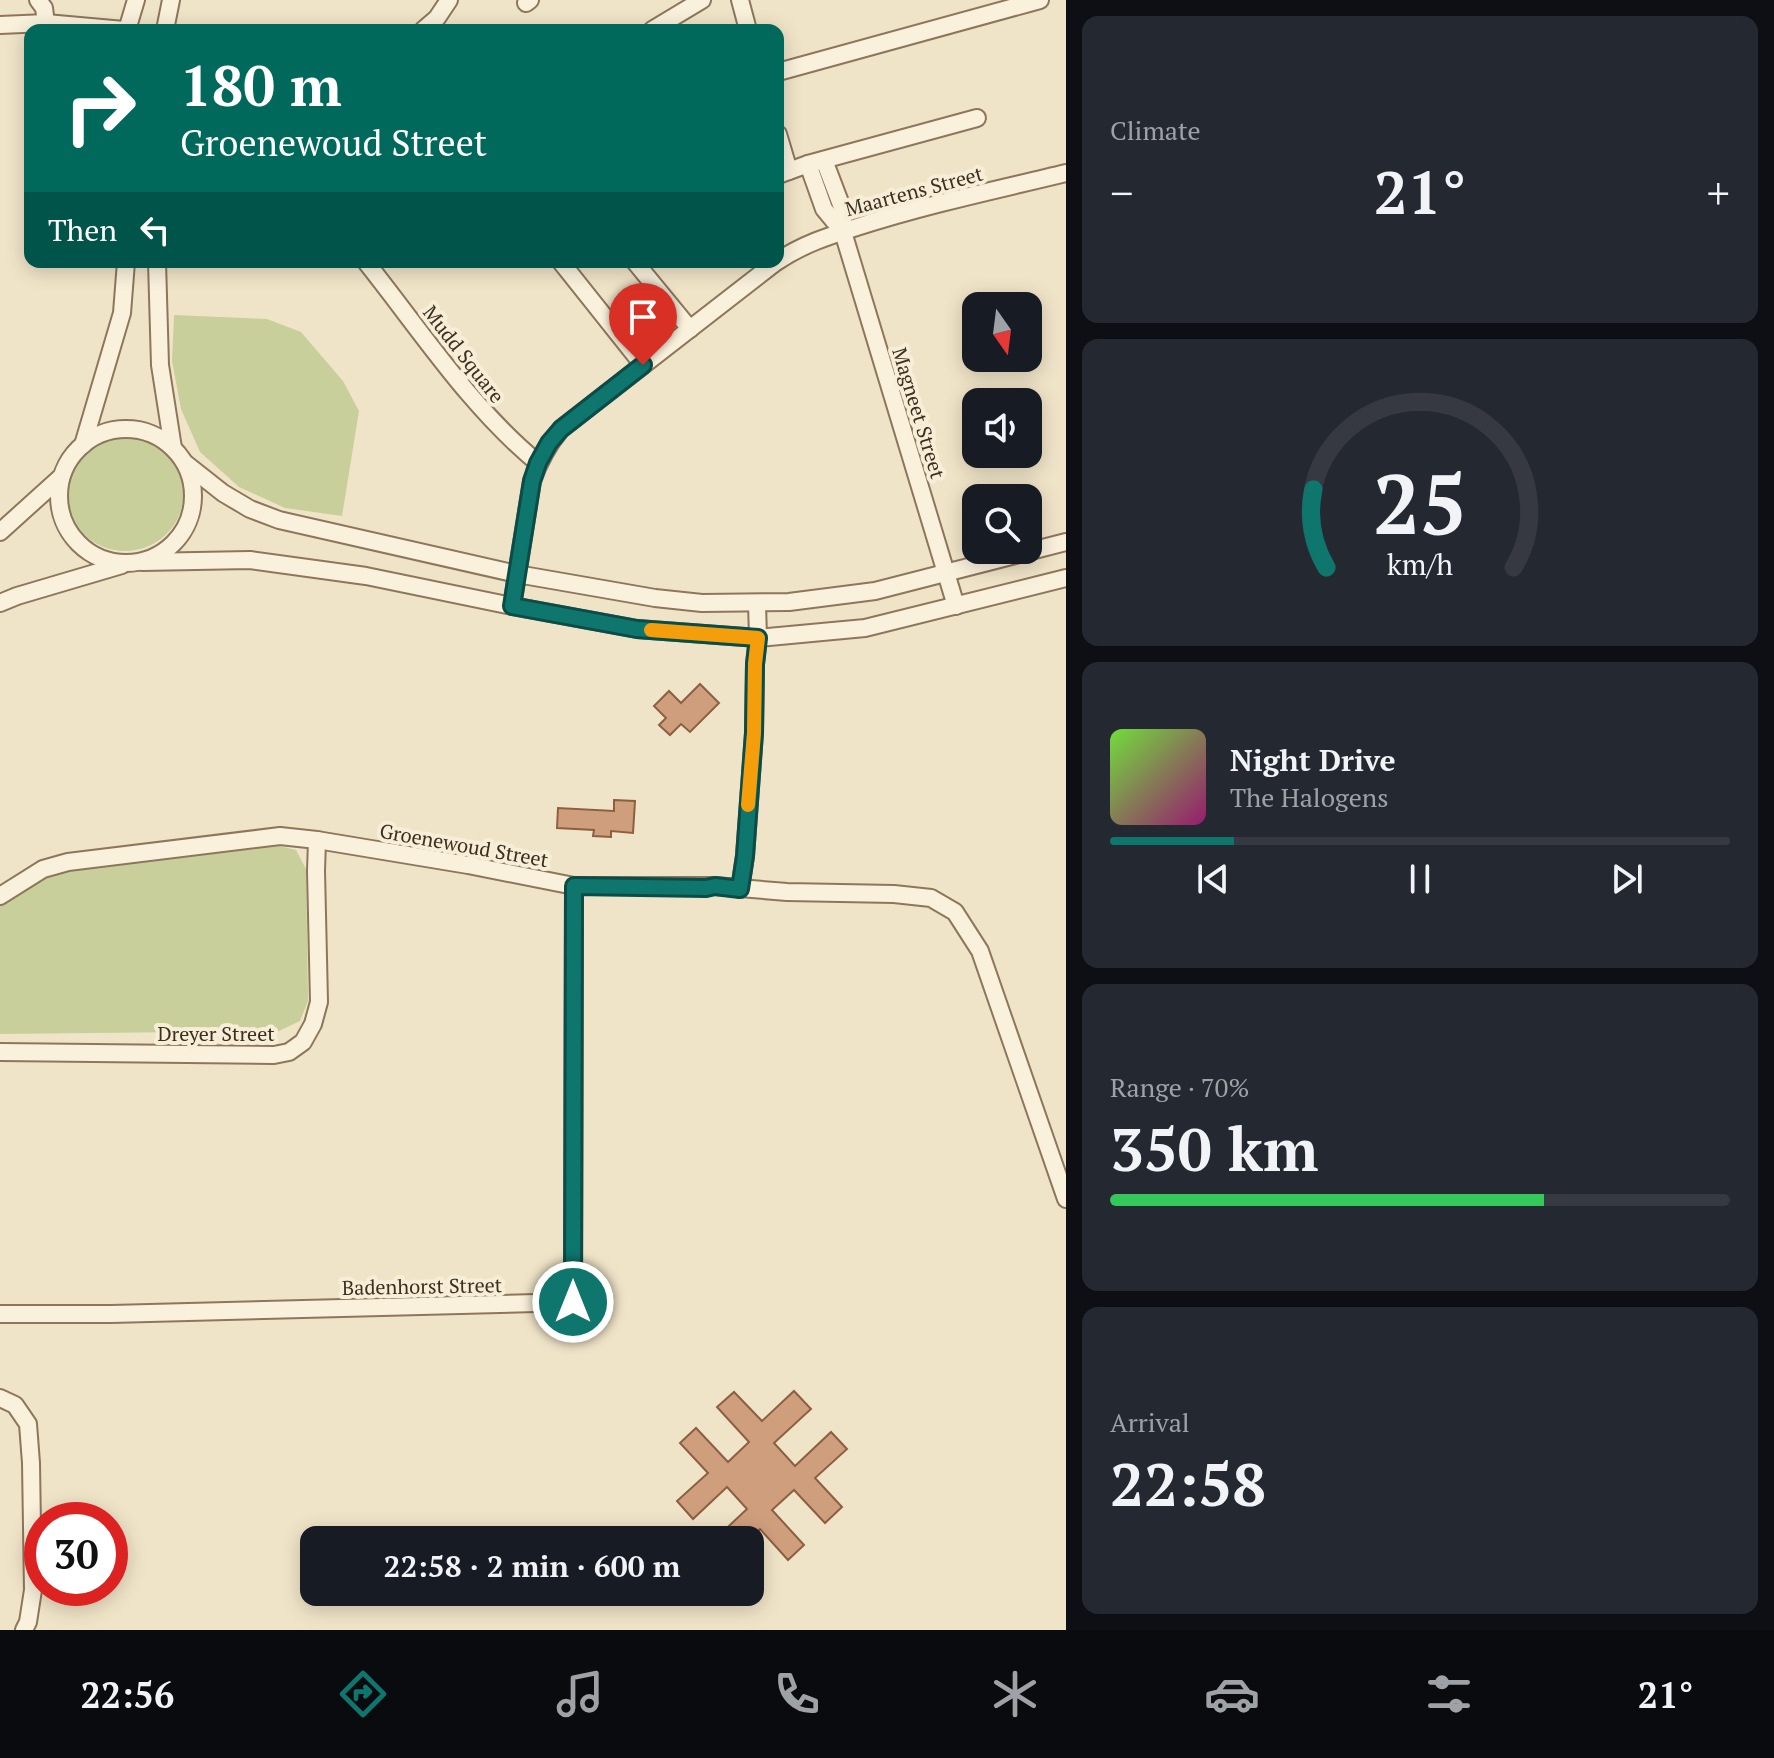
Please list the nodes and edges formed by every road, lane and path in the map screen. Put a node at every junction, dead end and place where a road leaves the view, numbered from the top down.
1 (38, 0) edge
2 (136, 0) edge
3 (171, 0) edge
4 (449, 0) edge
5 (702, 0) edge
6 (740, 0) edge
7 (1040, 0) edge
8 (46, 23) junction
9 (57, 24) edge
10 (128, 24) edge
11 (166, 24) edge
12 (442, 24) edge
13 (662, 24) edge
14 (746, 24) edge
15 (0, 25) edge
16 (784, 70) edge
17 (977, 118) dead end
18 (816, 162) junction
19 (784, 173) edge
20 (1066, 173) edge
21 (843, 232) junction
22 (784, 257) edge
23 (126, 268) edge
24 (157, 268) edge
25 (371, 268) edge
26 (566, 268) edge
27 (640, 268) edge
28 (768, 268) edge
29 (690, 329) junction
30 (643, 365) junction
31 (83, 445) junction
32 (173, 448) junction
33 (185, 463) junction
34 (538, 463) junction
35 (61, 477) junction
36 (0, 532) edge
37 (1066, 542) edge
38 (135, 563) junction
39 (517, 574) junction
40 (947, 574) junction
41 (1066, 578) edge
42 (0, 603) edge
43 (757, 603) junction
44 (512, 606) junction
45 (956, 606) junction
46 (758, 638) junction
47 (298, 838) junction
48 (317, 840) junction
49 (316, 871) junction
50 (574, 886) junction
51 (740, 889) junction
52 (0, 896) edge
53 (0, 1052) edge
54 (1066, 1199) edge
55 (0, 1314) edge
56 (0, 1398) edge
57 (24, 1630) edge

1 - 8 street
2 - 10 street
3 - 11 street
4 - 12 street
5 - 13 street
6 - 14 street
7 - 16 street
8 - 9 street
8 - 15 street
17 - 18 street
18 - 19 street
18 - 21 street, Magneet Street
20 - 21 street, Maartens Street
21 - 22 street, Maartens Street
21 - 40 street, Magneet Street
23 - 31 street
24 - 32 street
25 - 34 street, Mudd Square
26 - 30 street
27 - 29 street
28 - 29 street, Maartens Street
29 - 30 street, Maartens Street
30 - 34 street, Maartens Street
31 - 32 street
31 - 35 street
32 - 33 street
33 - 38 street
33 - 39 street
34 - 39 street, Maartens Street
35 - 36 street
35 - 38 street
37 - 40 street
38 - 42 street
38 - 44 street
39 - 43 street
39 - 44 street, Maartens Street
40 - 43 street
40 - 45 street, Magneet Street
41 - 45 street
43 - 46 street
44 - 46 street
45 - 46 street
46 - 51 street
47 - 48 street, Groenewoud Street
47 - 49 street, Dreyer Street
47 - 52 street, Groenewoud Street
48 - 49 street, Dreyer Street
48 - 50 street, Groenewoud Street
49 - 53 street, Dreyer Street
50 - 51 street, Groenewoud Street
50 - 55 street, Badenhorst Street
51 - 54 street, Groenewoud Street
56 - 57 street

